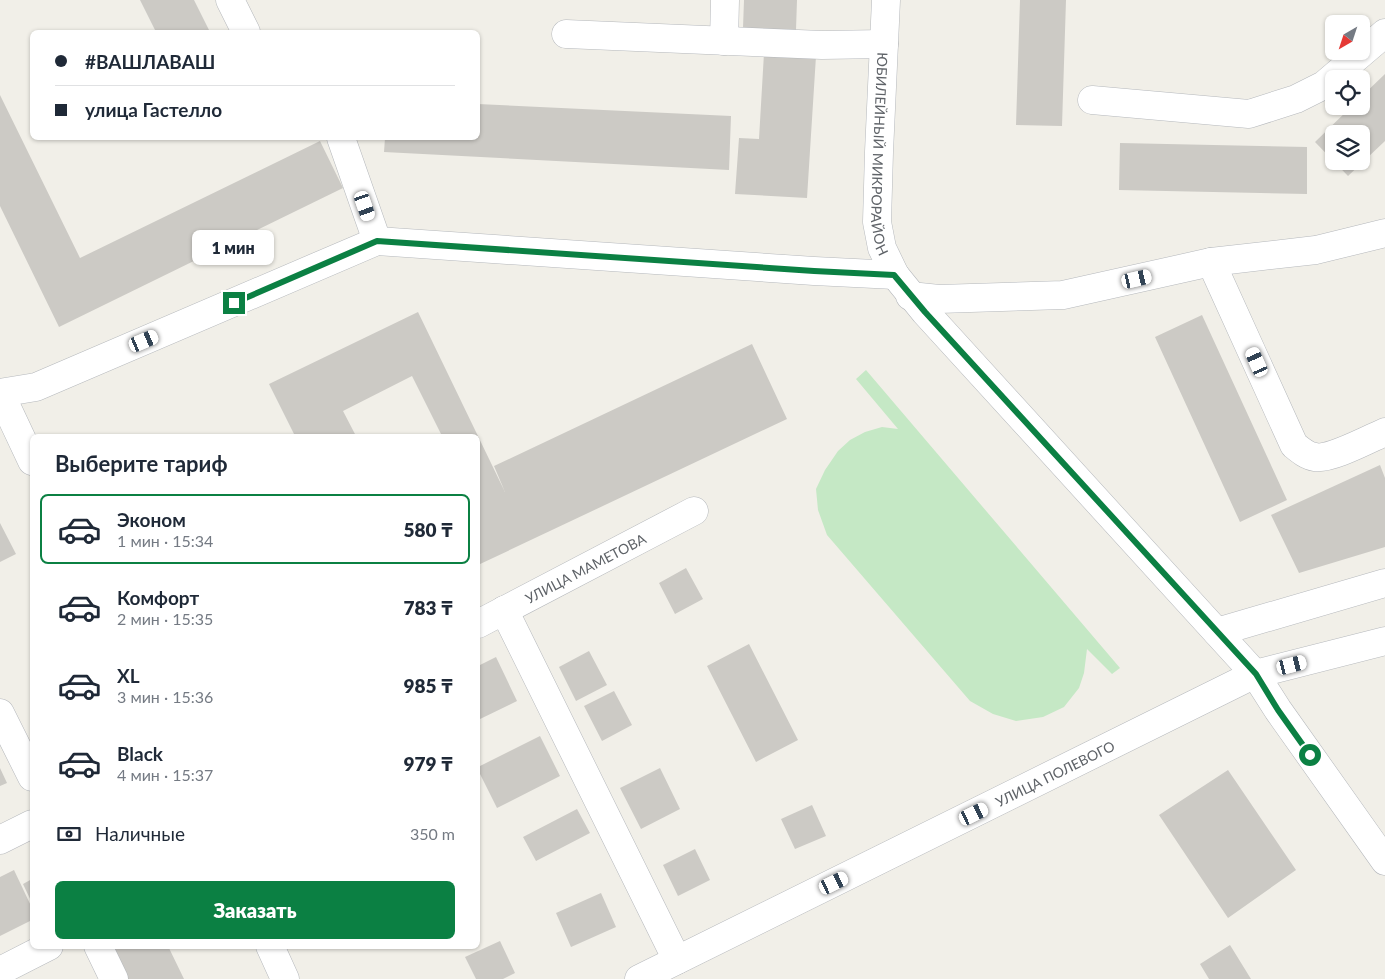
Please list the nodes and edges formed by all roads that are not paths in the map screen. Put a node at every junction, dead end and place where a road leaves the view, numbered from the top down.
1 (230, 0) edge
2 (725, 0) edge
3 (886, 0) edge
4 (245, 30) edge
5 (1385, 33) edge
6 (566, 34) dead end
7 (724, 41) junction
8 (884, 44) junction
9 (1092, 100) dead end
10 (342, 140) edge
11 (1385, 233) edge
12 (377, 241) junction
13 (1212, 262) junction
14 (902, 286) junction
15 (0, 393) edge
16 (1385, 432) edge
17 (30, 457) edge
18 (694, 511) dead end
19 (1385, 583) edge
20 (504, 610) junction
21 (480, 623) edge
22 (1217, 632) junction
23 (1385, 641) edge
24 (1256, 674) junction
25 (0, 713) edge
26 (30, 773) edge
27 (30, 825) edge
28 (0, 840) edge
29 (1385, 860) edge
30 (43, 949) edge
31 (99, 949) edge
32 (271, 949) edge
33 (677, 960) junction
34 (0, 971) edge
35 (114, 979) edge
36 (285, 979) edge
37 (639, 979) edge

1 - 4 street
2 - 7 street
3 - 8 street, ЮБИЛЕЙНЫЙ МИКРОРАЙОН
5 - 9 street
6 - 7 street
7 - 8 street
8 - 14 street, ЮБИЛЕЙНЫЙ МИКРОРАЙОН
10 - 12 street
11 - 13 street
12 - 14 street
12 - 15 street
13 - 14 street
13 - 16 street
14 - 22 street, ЮБИЛЕЙНЫЙ МИКРОРАЙОН
15 - 17 street
18 - 20 street, УЛИЦА МАМЕТОВА
19 - 22 street
20 - 21 street, УЛИЦА МАМЕТОВА
20 - 33 street
22 - 24 street, ЮБИЛЕЙНЫЙ МИКРОРАЙОН
23 - 24 street, УЛИЦА ПОЛЕВОГО
24 - 29 street, ЮБИЛЕЙНЫЙ МИКРОРАЙОН
24 - 33 street, УЛИЦА ПОЛЕВОГО
25 - 26 street
27 - 28 street
30 - 34 street
31 - 35 street
32 - 36 street
33 - 37 street, УЛИЦА ПОЛЕВОГО

